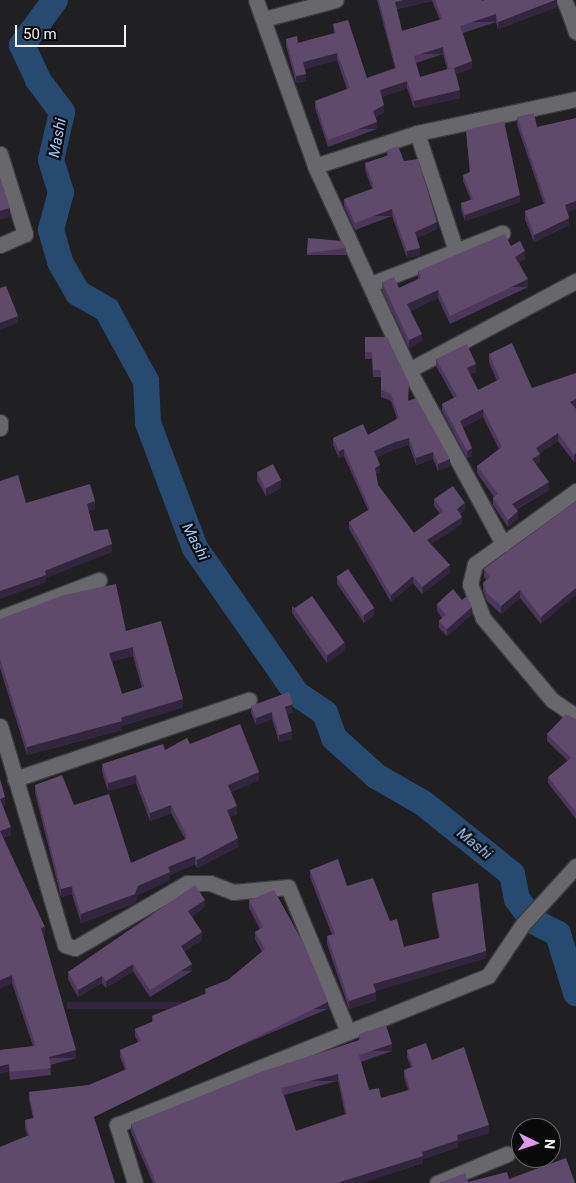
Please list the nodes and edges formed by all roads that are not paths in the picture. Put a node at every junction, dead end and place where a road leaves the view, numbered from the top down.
1 (256, 0) edge
2 (336, 0) edge
3 (570, 9) edge
4 (264, 18) junction
5 (576, 32) edge
6 (576, 99) edge
7 (417, 133) junction
8 (0, 154) edge
9 (315, 166) junction
10 (502, 233) edge
11 (0, 246) edge
12 (456, 251) junction
13 (576, 281) edge
14 (370, 284) junction
15 (409, 370) junction
16 (0, 422) edge
17 (0, 428) edge
18 (576, 492) edge
19 (503, 544) junction
20 (99, 580) dead end
21 (0, 618) edge
22 (249, 700) dead end
23 (576, 716) edge
24 (0, 726) edge
25 (15, 779) junction
26 (576, 866) edge
27 (348, 1032) junction
28 (507, 1154) dead end
29 (135, 1183) edge
30 (437, 1183) edge

1 - 4 street
2 - 4 street
3 - 5 street
4 - 9 street
6 - 7 street
7 - 9 street
7 - 12 street
8 - 11 street
9 - 14 street
10 - 12 street
12 - 14 street
13 - 15 street
14 - 15 street
15 - 19 street
16 - 17 street
18 - 19 street
19 - 23 street
20 - 21 street
22 - 25 street
24 - 25 street
25 - 27 street
26 - 27 street
27 - 29 street
28 - 30 street

